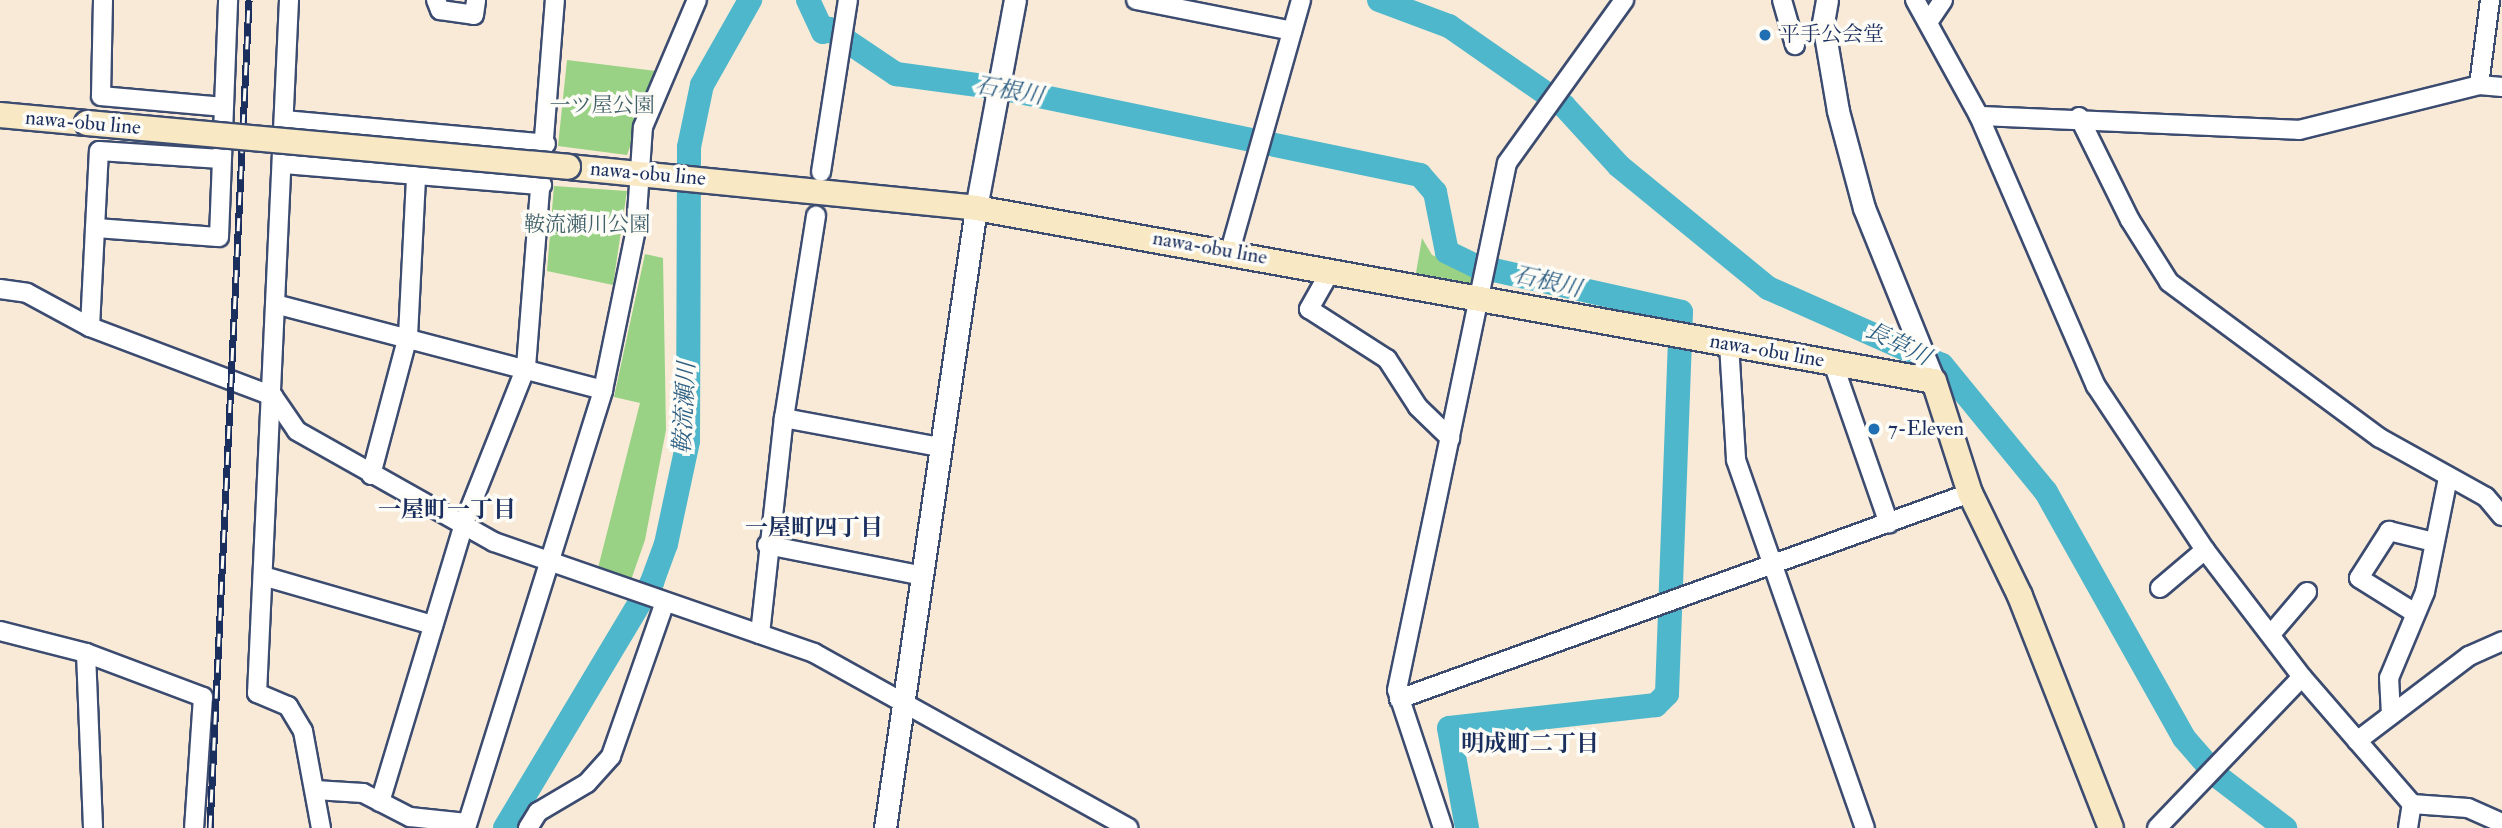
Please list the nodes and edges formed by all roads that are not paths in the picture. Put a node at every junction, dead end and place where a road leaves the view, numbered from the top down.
1 (103, 0) edge
2 (228, 0) edge
3 (289, 0) edge
4 (436, 0) edge
5 (476, 0) edge
6 (555, 0) edge
7 (697, 0) edge
8 (848, 0) edge
9 (1015, 0) edge
10 (1136, 0) edge
11 (1301, 0) edge
12 (1624, 0) edge
13 (1782, 0) edge
14 (1827, 0) edge
15 (1915, 0) edge
16 (1942, 0) edge
17 (2490, 0) edge
18 (1929, 21) junction
19 (1292, 31) junction
20 (1795, 46) dead end
21 (2479, 85) junction
22 (2502, 87) edge
23 (224, 107) junction
24 (0, 115) edge
25 (1979, 116) junction
26 (2079, 117) junction
27 (284, 120) junction
28 (546, 144) junction
29 (221, 159) junction
30 (284, 164) junction
31 (821, 172) dead end
32 (641, 173) junction
33 (416, 177) junction
34 (542, 185) junction
35 (976, 208) junction
36 (816, 216) dead end
37 (94, 228) junction
38 (1230, 251) junction
39 (1331, 270) junction
40 (0, 289) edge
41 (1479, 298) junction
42 (279, 305) junction
43 (90, 327) junction
44 (408, 336) junction
45 (1729, 344) junction
46 (1833, 363) junction
47 (526, 367) junction
48 (1932, 375) junction
49 (603, 390) junction
50 (273, 397) junction
51 (783, 418) junction
52 (1450, 439) junction
53 (939, 447) junction
54 (371, 475) junction
55 (2448, 478) junction
56 (1970, 493) junction
57 (2502, 516) edge
58 (464, 523) junction
59 (1889, 524) junction
60 (2434, 542) junction
61 (767, 545) junction
62 (2206, 550) junction
63 (548, 563) junction
64 (1770, 566) junction
65 (263, 576) junction
66 (922, 576) junction
67 (2160, 588) dead end
68 (2307, 592) dead end
69 (664, 605) junction
70 (2415, 613) junction
71 (433, 625) junction
72 (0, 631) edge
73 (2272, 633) junction
74 (760, 634) junction
75 (2502, 641) edge
76 (86, 653) junction
77 (2302, 677) junction
78 (1399, 699) junction
79 (904, 703) junction
80 (2391, 715) junction
81 (2357, 741) junction
82 (315, 790) junction
83 (380, 802) junction
84 (2412, 804) junction
85 (2502, 823) edge
86 (467, 825) edge
87 (93, 828) edge
88 (194, 828) edge
89 (321, 828) edge
90 (528, 828) edge
91 (885, 828) edge
92 (1129, 828) edge
93 (1443, 828) edge
94 (1865, 828) edge
95 (2111, 828) edge
96 (2157, 828) edge
97 (2408, 828) edge

1 - 23 street
2 - 23 street
3 - 27 street
4 - 5 street
6 - 28 street
7 - 32 street
8 - 31 street
9 - 35 street
10 - 19 street
11 - 19 street
12 - 41 street
13 - 20 street
14 - 48 street
15 - 18 street
16 - 18 street
17 - 21 street
18 - 25 street
19 - 38 street
21 - 22 street
21 - 26 street
23 - 29 street
24 - 32 main road, nawa-obu line, bridge
25 - 26 street
25 - 62 street
26 - 55 street
27 - 28 street
27 - 30 street
28 - 34 street
29 - 37 street
29 - 37 street
30 - 33 street
30 - 42 street
32 - 35 main road, nawa-obu line
32 - 49 street
33 - 34 street
33 - 44 street
34 - 47 street
35 - 38 main road, nawa-obu line
35 - 53 street
36 - 51 street
37 - 43 street
38 - 39 main road, nawa-obu line
39 - 41 main road, nawa-obu line
39 - 52 street
40 - 43 street
41 - 45 main road, nawa-obu line
41 - 52 street
42 - 44 street
42 - 50 street
43 - 50 street
44 - 47 street
44 - 54 street
45 - 46 main road, nawa-obu line
45 - 64 street
46 - 48 main road, nawa-obu line
46 - 59 street
47 - 49 street
47 - 58 street
48 - 56 main road
49 - 63 street
50 - 54 street
50 - 65 street
51 - 53 street
51 - 61 street
52 - 78 street
53 - 66 street
54 - 58 street
55 - 57 street
55 - 60 street
56 - 59 street
56 - 95 main road
58 - 63 street
58 - 71 street
59 - 64 street
60 - 70 street
60 - 70 street
61 - 66 street
61 - 74 street
62 - 67 street
62 - 73 street
63 - 69 street
63 - 86 street
64 - 78 street
64 - 94 street
65 - 71 street
65 - 82 street
66 - 79 street
68 - 73 street
69 - 74 street
69 - 90 street
70 - 80 street
71 - 83 street
72 - 76 street
73 - 77 street
74 - 79 street
75 - 80 street
76 - 87 street
76 - 88 street
77 - 81 street
77 - 96 street
78 - 93 street
79 - 91 street
79 - 92 street
80 - 81 street
81 - 84 street
82 - 83 street
82 - 89 street
83 - 86 street
84 - 85 street
84 - 97 street

